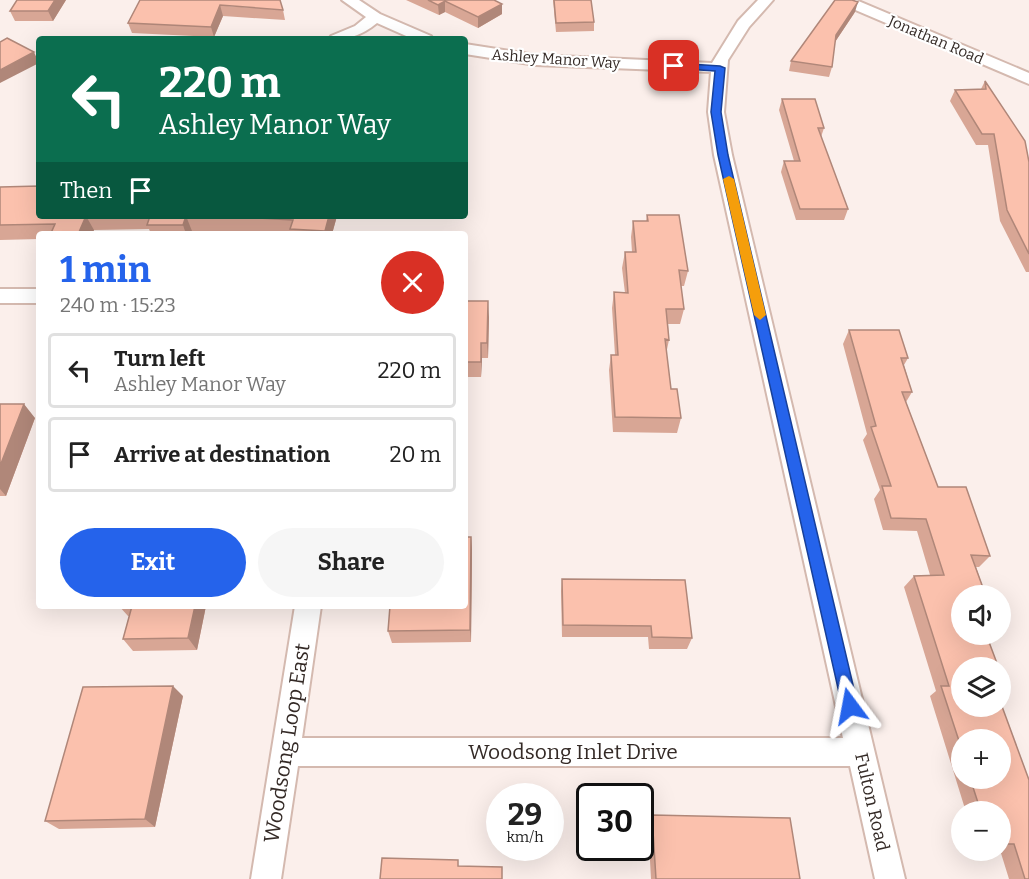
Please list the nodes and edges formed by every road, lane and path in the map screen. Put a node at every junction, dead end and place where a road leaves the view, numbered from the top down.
1 (349, 0) edge
2 (766, 0) edge
3 (843, 0) edge
4 (375, 17) junction
5 (343, 36) edge
6 (419, 36) edge
7 (468, 49) edge
8 (720, 68) junction
9 (1029, 79) edge
10 (0, 296) edge
11 (36, 296) edge
12 (308, 609) edge
13 (286, 752) junction
14 (861, 752) junction
15 (266, 879) edge
16 (890, 879) edge

1 - 4 street
2 - 8 street, Fulton Road
3 - 9 street, Jonathan Road
4 - 5 street
4 - 6 street
7 - 8 street, Ashley Manor Way
8 - 14 street, Fulton Road
10 - 11 street
12 - 13 street, Woodsong Loop East
13 - 14 street, Woodsong Inlet Drive
13 - 15 street, Woodsong Loop East
14 - 16 street, Fulton Road

